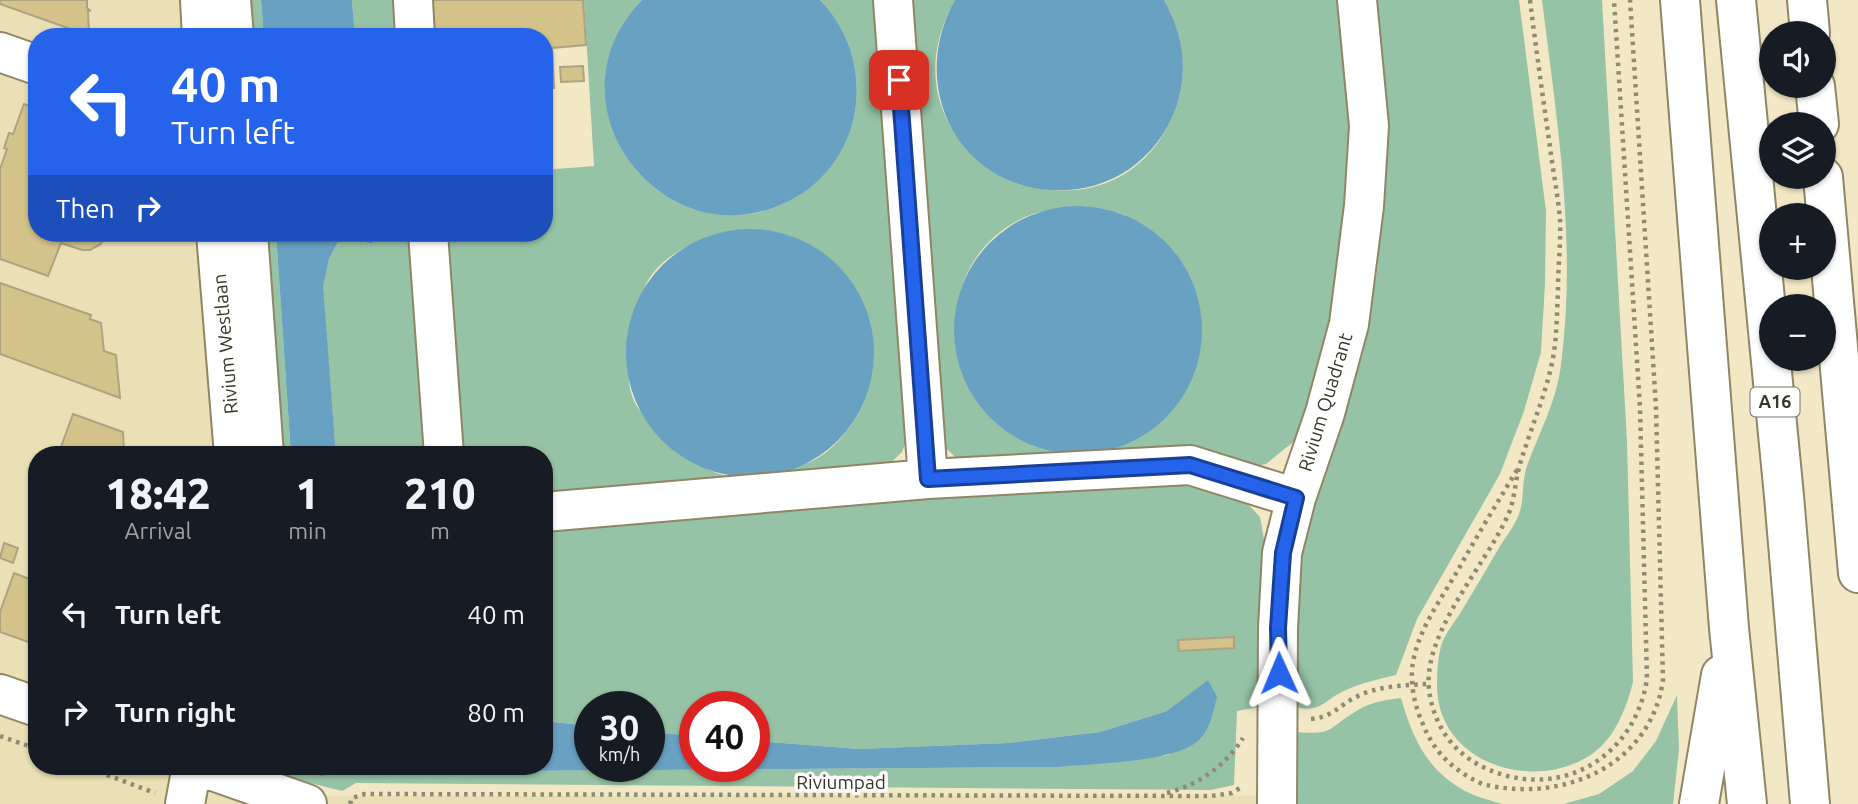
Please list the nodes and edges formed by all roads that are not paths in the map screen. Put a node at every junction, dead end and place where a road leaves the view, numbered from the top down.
1 (200, 0) edge
2 (231, 0) edge
3 (412, 0) edge
4 (893, 0) edge
5 (1357, 0) edge
6 (1680, 0) edge
7 (1736, 0) edge
8 (1807, 0) edge
9 (1809, 21) edge
10 (202, 28) edge
11 (233, 28) edge
12 (414, 28) edge
13 (0, 52) edge
14 (28, 62) edge
15 (1824, 189) edge
16 (217, 242) edge
17 (249, 242) edge
18 (429, 242) edge
19 (233, 446) edge
20 (263, 446) edge
21 (443, 446) edge
22 (928, 479) junction
23 (1296, 498) junction
24 (553, 512) edge
25 (1858, 573) edge
26 (1729, 628) junction
27 (0, 694) edge
28 (28, 704) edge
29 (190, 775) edge
30 (225, 775) edge
31 (257, 786) edge
32 (185, 804) edge
33 (307, 804) edge
34 (1277, 804) edge
35 (1699, 804) edge
36 (1746, 804) edge
37 (1810, 804) edge

1 - 10 main road
2 - 11 main road
3 - 12 main road
4 - 22 main road
5 - 23 main road, Rivium Quadrant
6 - 26 main road
7 - 37 main road, A16
8 - 9 main road
13 - 14 main road
15 - 25 main road
16 - 19 main road, Rivium Westlaan
17 - 20 main road, Rivium Westlaan
18 - 21 main road
22 - 23 main road
22 - 24 main road
23 - 34 main road, Rivium Quadrant
26 - 35 main road
26 - 36 main road
27 - 28 main road
29 - 32 main road
30 - 31 main road
31 - 33 main road

